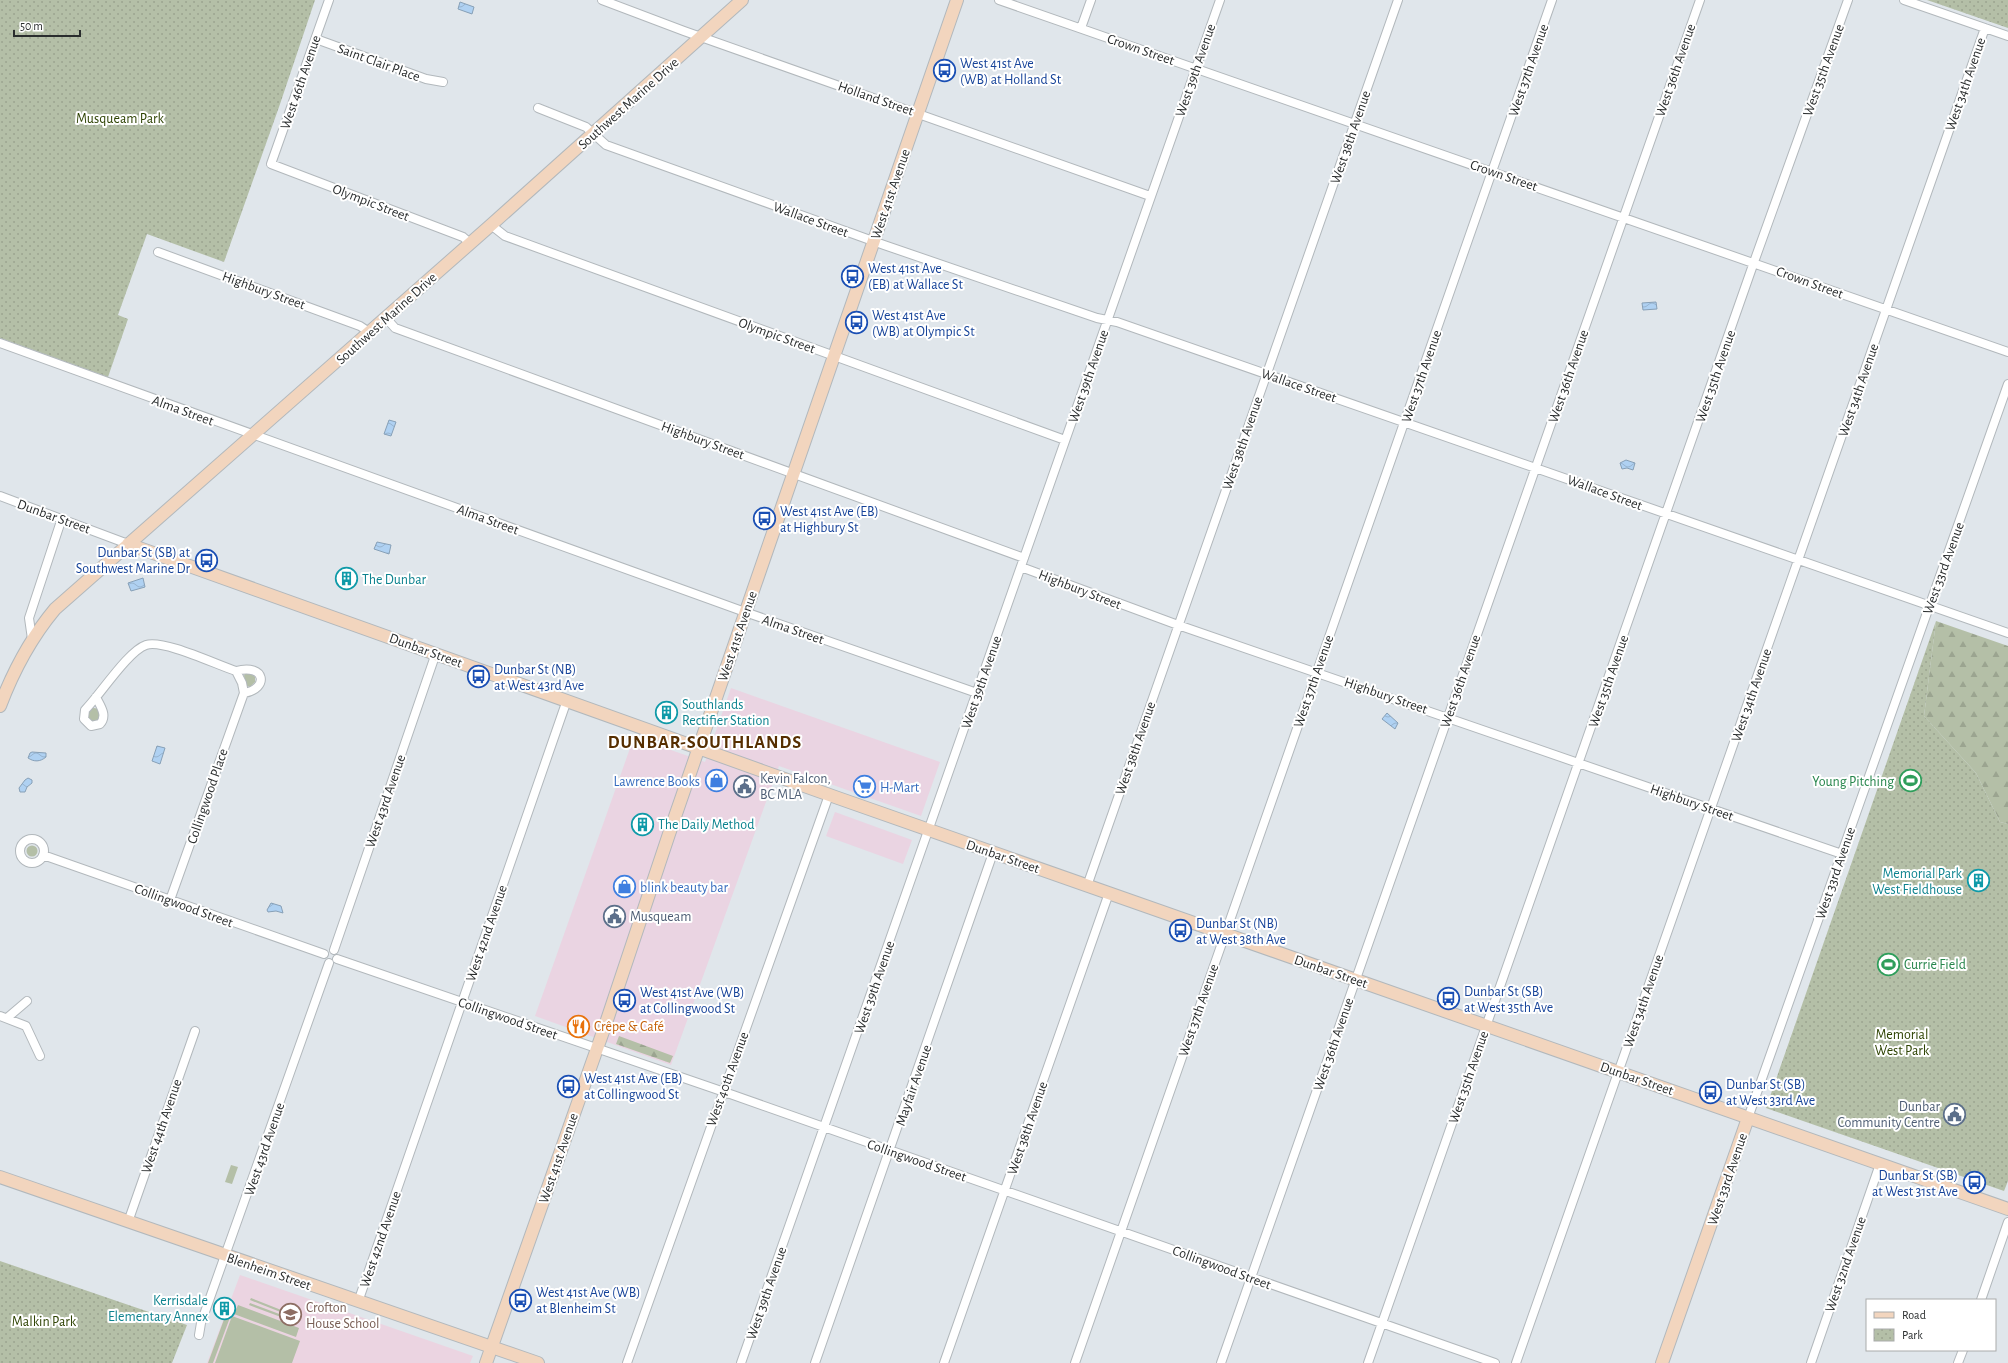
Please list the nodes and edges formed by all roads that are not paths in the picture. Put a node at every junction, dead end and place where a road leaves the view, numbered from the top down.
1 (329, 0) edge
2 (602, 0) edge
3 (742, 0) edge
4 (957, 0) edge
5 (999, 0) edge
6 (1091, 0) edge
7 (1220, 0) edge
8 (1398, 0) edge
9 (1552, 0) edge
10 (1700, 0) edge
11 (1848, 0) edge
12 (1904, 0) edge
13 (1081, 28) junction
14 (1985, 28) junction
15 (700, 36) junction
16 (2008, 36) edge
17 (316, 39) junction
18 (1196, 68) junction
19 (443, 82) dead end
20 (538, 108) dead end
21 (918, 113) junction
22 (1355, 123) junction
23 (594, 133) junction
24 (272, 164) joint
25 (1492, 171) junction
26 (1150, 196) junction
27 (1624, 217) junction
28 (491, 225) junction
29 (873, 241) junction
30 (470, 243) junction
31 (158, 252) dead end
32 (1754, 262) junction
33 (1886, 309) junction
34 (386, 318) junction
35 (1107, 320) junction
36 (369, 332) junction
37 (0, 343) edge
38 (2008, 352) edge
39 (834, 356) junction
40 (1267, 373) junction
41 (2008, 384) edge
42 (1405, 422) junction
43 (252, 434) junction
44 (1065, 440) junction
45 (1536, 467) junction
46 (794, 473) junction
47 (0, 496) edge
48 (1667, 514) junction
49 (62, 518) junction
50 (128, 544) junction
51 (1024, 558) junction
52 (1798, 559) junction
53 (1021, 566) junction
54 (1930, 605) junction
55 (745, 612) junction
56 (1178, 624) junction
57 (2008, 632) edge
58 (32, 639) junction
59 (436, 653) junction
60 (236, 671) junction
61 (1317, 671) junction
62 (244, 693) junction
63 (977, 694) junction
64 (96, 698) dead end
65 (568, 700) junction
66 (0, 706) edge
67 (1448, 717) junction
68 (698, 748) junction
69 (1580, 763) junction
70 (829, 795) junction
71 (1711, 809) junction
72 (929, 830) junction
73 (993, 853) junction
74 (1842, 854) junction
75 (43, 855) dead end
76 (1087, 886) junction
77 (1109, 893) junction
78 (170, 900) junction
79 (1225, 934) junction
80 (334, 950) junction
81 (324, 954) junction
82 (337, 959) junction
83 (329, 963) junction
84 (1356, 980) junction
85 (26, 1001) dead end
86 (463, 1002) junction
87 (4, 1017) edge
88 (1486, 1026) junction
89 (195, 1031) dead end
90 (596, 1049) junction
91 (40, 1056) dead end
92 (1618, 1072) junction
93 (723, 1091) junction
94 (1748, 1118) junction
95 (824, 1127) junction
96 (890, 1151) junction
97 (1880, 1164) junction
98 (0, 1177) edge
99 (1005, 1191) junction
100 (2008, 1209) edge
101 (128, 1222) junction
102 (2008, 1222) edge
103 (1121, 1231) junction
104 (226, 1256) junction
105 (1251, 1277) junction
106 (1981, 1299) edge
107 (358, 1302) junction
108 (1382, 1324) junction
109 (200, 1335) dead end
110 (492, 1346) junction
111 (1963, 1351) edge
112 (486, 1363) edge
113 (538, 1363) edge
114 (627, 1363) edge
115 (741, 1363) edge
116 (815, 1363) edge
117 (944, 1363) edge
118 (1075, 1363) edge
119 (1221, 1363) edge
120 (1368, 1363) edge
121 (1495, 1363) edge
122 (1516, 1363) edge
123 (1662, 1363) edge
124 (1811, 1363) edge
125 (1958, 1363) edge

1 - 17 street, West 46th Avenue
2 - 15 street, Holland Street
3 - 15 main road, Southwest Marine Drive
4 - 21 main road, West 41st Avenue
5 - 13 street, Crown Street
6 - 13 street
7 - 18 street, West 39th Avenue
8 - 22 street, West 38th Avenue
9 - 25 street, West 37th Avenue
10 - 27 street, West 36th Avenue
11 - 32 street, West 35th Avenue
12 - 14 street
13 - 18 street, Crown Street
14 - 16 street
14 - 33 street, West 34th Avenue
15 - 21 street, Holland Street
15 - 23 main road, Southwest Marine Drive
17 - 19 street, Saint Clair Place
17 - 24 street, West 46th Avenue
18 - 22 street, Crown Street
18 - 26 street, West 39th Avenue
20 - 23 street, Wallace Street
21 - 26 street, Holland Street
21 - 29 main road, West 41st Avenue
22 - 25 street, Crown Street
22 - 40 street, West 38th Avenue
23 - 28 main road, Southwest Marine Drive
23 - 29 street, Wallace Street
24 - 30 street, Olympic Street
25 - 27 street, Crown Street
25 - 42 street, West 37th Avenue
26 - 35 street, West 39th Avenue
27 - 32 street, Crown Street
27 - 45 street, West 36th Avenue
28 - 30 main road, Southwest Marine Drive
28 - 39 street, Olympic Street
29 - 35 street, Wallace Street
29 - 39 main road, West 41st Avenue
30 - 34 main road, Southwest Marine Drive
31 - 36 street, Highbury Street
32 - 33 street, Crown Street
32 - 48 street, West 35th Avenue
33 - 38 street, Crown Street
33 - 52 street, West 34th Avenue
34 - 36 main road, Southwest Marine Drive
34 - 46 street, Highbury Street
35 - 40 street, Wallace Street
35 - 44 street, West 39th Avenue
36 - 43 main road, Southwest Marine Drive
37 - 43 street, Alma Street
39 - 44 street, Olympic Street
39 - 46 main road, West 41st Avenue
40 - 42 street, Wallace Street
40 - 56 street, West 38th Avenue
41 - 54 street, West 33rd Avenue
42 - 45 street, Wallace Street
42 - 61 street, West 37th Avenue
43 - 50 main road, Southwest Marine Drive
43 - 55 street, Alma Street
44 - 51 street, West 39th Avenue
45 - 48 street, Wallace Street
45 - 67 street, West 36th Avenue
46 - 51 street, Highbury Street
46 - 55 main road, West 41st Avenue
47 - 49 street, Dunbar Street
48 - 52 street, Wallace Street
48 - 69 street, West 35th Avenue
49 - 50 street, Dunbar Street
49 - 58 street
50 - 58 main road, Southwest Marine Drive
50 - 59 main road, Dunbar Street
51 - 53 street, West 39th Avenue
52 - 54 street, Wallace Street
52 - 71 street, West 34th Avenue
53 - 56 street, Highbury Street
53 - 63 street, West 39th Avenue
54 - 57 street, Wallace Street
54 - 74 street, West 33rd Avenue
55 - 63 street, Alma Street
55 - 68 main road, West 41st Avenue
56 - 61 street, Highbury Street
56 - 76 street, West 38th Avenue
58 - 66 main road, Southwest Marine Drive
59 - 65 main road, Dunbar Street
59 - 80 street, West 43rd Avenue
60 - 62 street
60 - 62 street
60 - 64 street
61 - 67 street, Highbury Street
61 - 79 street, West 37th Avenue
62 - 78 street, Collingwood Place
63 - 72 street, West 39th Avenue
65 - 68 main road, Dunbar Street
65 - 86 street, West 42nd Avenue
67 - 69 street, Highbury Street
67 - 84 street, West 36th Avenue
68 - 70 main road, Dunbar Street
68 - 90 main road, West 41st Avenue
69 - 71 street, Highbury Street
69 - 88 street, West 35th Avenue
70 - 72 main road, Dunbar Street
70 - 93 street, West 40th Avenue
71 - 74 street, Highbury Street
71 - 92 street, West 34th Avenue
72 - 73 main road, Dunbar Street
72 - 95 street, West 39th Avenue
73 - 76 main road, Dunbar Street
73 - 96 street, Mayfair Avenue
74 - 94 street, West 33rd Avenue
75 - 78 street, Collingwood Street
76 - 77 main road, Dunbar Street
77 - 79 main road, Dunbar Street
77 - 99 street, West 38th Avenue
78 - 81 street, Collingwood Street
79 - 84 main road, Dunbar Street
79 - 103 street, West 37th Avenue
80 - 81 street
80 - 82 street
81 - 83 street
82 - 83 street
82 - 86 street, Collingwood Street
83 - 104 street, West 43rd Avenue
84 - 88 main road, Dunbar Street
84 - 105 street, West 36th Avenue
85 - 87 street
86 - 90 street, Collingwood Street
86 - 107 street, West 42nd Avenue
87 - 91 street
88 - 92 main road, Dunbar Street
88 - 108 street, West 35th Avenue
89 - 101 street, West 44th Avenue
90 - 93 street, Collingwood Street
90 - 110 main road, West 41st Avenue
92 - 94 main road, Dunbar Street
92 - 122 street, West 34th Avenue
93 - 95 street, Collingwood Street
93 - 114 street, West 40th Avenue
94 - 97 main road, Dunbar Street
94 - 123 main road, West 33rd Avenue
95 - 96 street, Collingwood Street
95 - 115 street, West 39th Avenue
96 - 99 street, Collingwood Street
96 - 116 street, Mayfair Avenue
97 - 100 main road, Dunbar Street
97 - 124 street, West 32nd Avenue
98 - 101 main road, Blenheim Street
99 - 103 street, Collingwood Street
99 - 117 street, West 38th Avenue
101 - 104 main road, Blenheim Street
102 - 106 street
103 - 105 street, Collingwood Street
103 - 118 street, West 37th Avenue
104 - 107 main road, Blenheim Street
104 - 109 street, West 43rd Avenue
105 - 108 street, Collingwood Street
105 - 119 street, West 36th Avenue
107 - 110 main road, Blenheim Street
108 - 120 street, West 35th Avenue
108 - 121 street, Collingwood Street
110 - 112 main road, West 41st Avenue
110 - 113 main road, Blenheim Street
111 - 125 street

